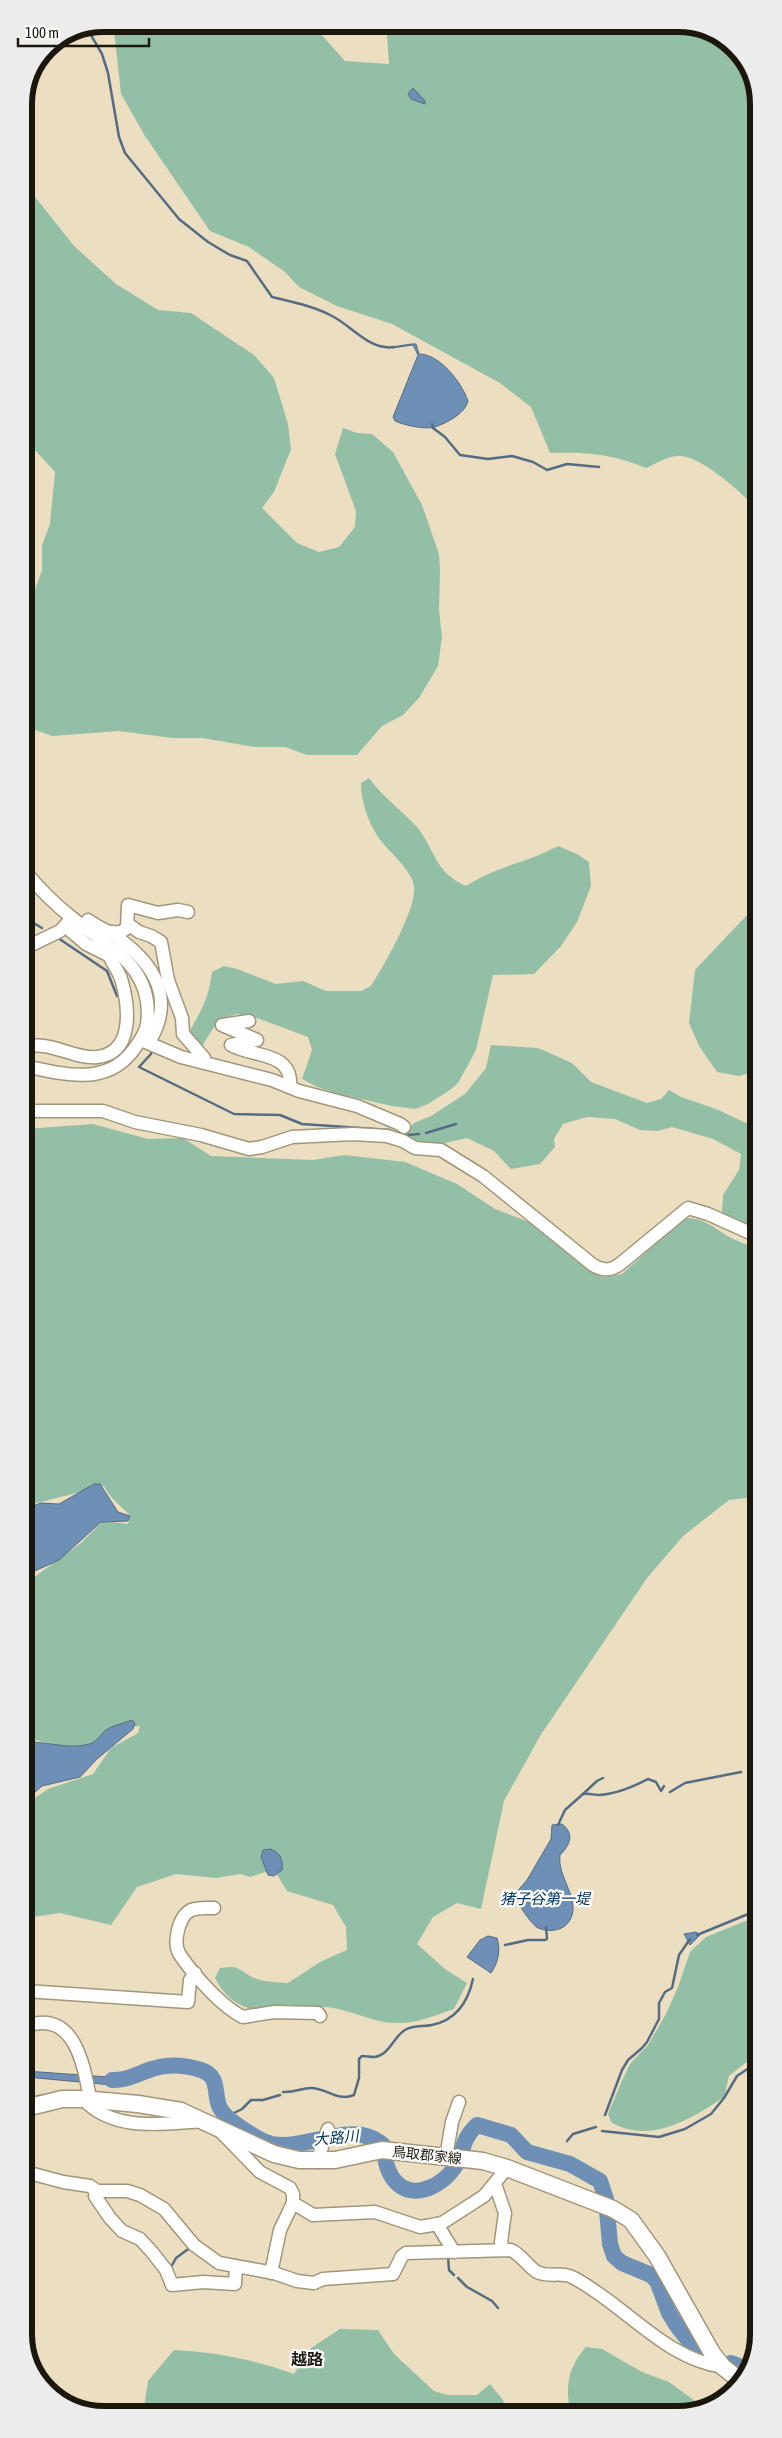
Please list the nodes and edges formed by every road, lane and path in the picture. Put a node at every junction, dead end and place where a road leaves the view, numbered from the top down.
1 (33, 881) edge
2 (188, 912) dead end
3 (73, 920) junction
4 (128, 924) junction
5 (33, 944) edge
6 (109, 944) junction
7 (248, 1021) dead end
8 (144, 1042) junction
9 (33, 1046) edge
10 (206, 1063) junction
11 (33, 1068) edge
12 (290, 1087) junction
13 (33, 1111) edge
14 (404, 1128) dead end
15 (750, 1233) edge
16 (214, 1908) dead end
17 (195, 1973) junction
18 (33, 1992) edge
19 (320, 2016) dead end
20 (33, 2025) edge
21 (87, 2099) junction
22 (460, 2102) dead end
23 (33, 2106) edge
24 (209, 2123) junction
25 (328, 2129) dead end
26 (453, 2158) junction
27 (318, 2162) junction
28 (507, 2168) junction
29 (33, 2174) edge
30 (495, 2184) junction
31 (97, 2191) junction
32 (293, 2203) junction
33 (436, 2224) junction
34 (503, 2249) junction
35 (454, 2252) junction
36 (236, 2267) junction
37 (271, 2272) junction
38 (723, 2367) junction
39 (735, 2377) edge

1 - 3 street
2 - 4 street
3 - 5 street
3 - 6 street
4 - 6 street
4 - 10 street
6 - 8 street
6 - 9 street
7 - 12 street
8 - 10 street
8 - 11 street
10 - 12 street
12 - 14 street
13 - 15 street
16 - 17 street
17 - 18 street
17 - 19 street
20 - 21 street
21 - 23 main road, 鳥取郡家線
21 - 24 main road, 鳥取郡家線
22 - 26 street
24 - 27 main road, 鳥取郡家線
24 - 32 street
25 - 27 street
26 - 27 main road, 鳥取郡家線
26 - 28 main road, 鳥取郡家線
28 - 30 street
28 - 38 main road, 鳥取郡家線
29 - 31 street
30 - 33 street
30 - 34 street
31 - 36 street
31 - 36 street
32 - 33 street
32 - 37 street
33 - 35 street
34 - 35 street
34 - 38 street
35 - 37 street
36 - 37 street
38 - 39 main road, 鳥取郡家線

